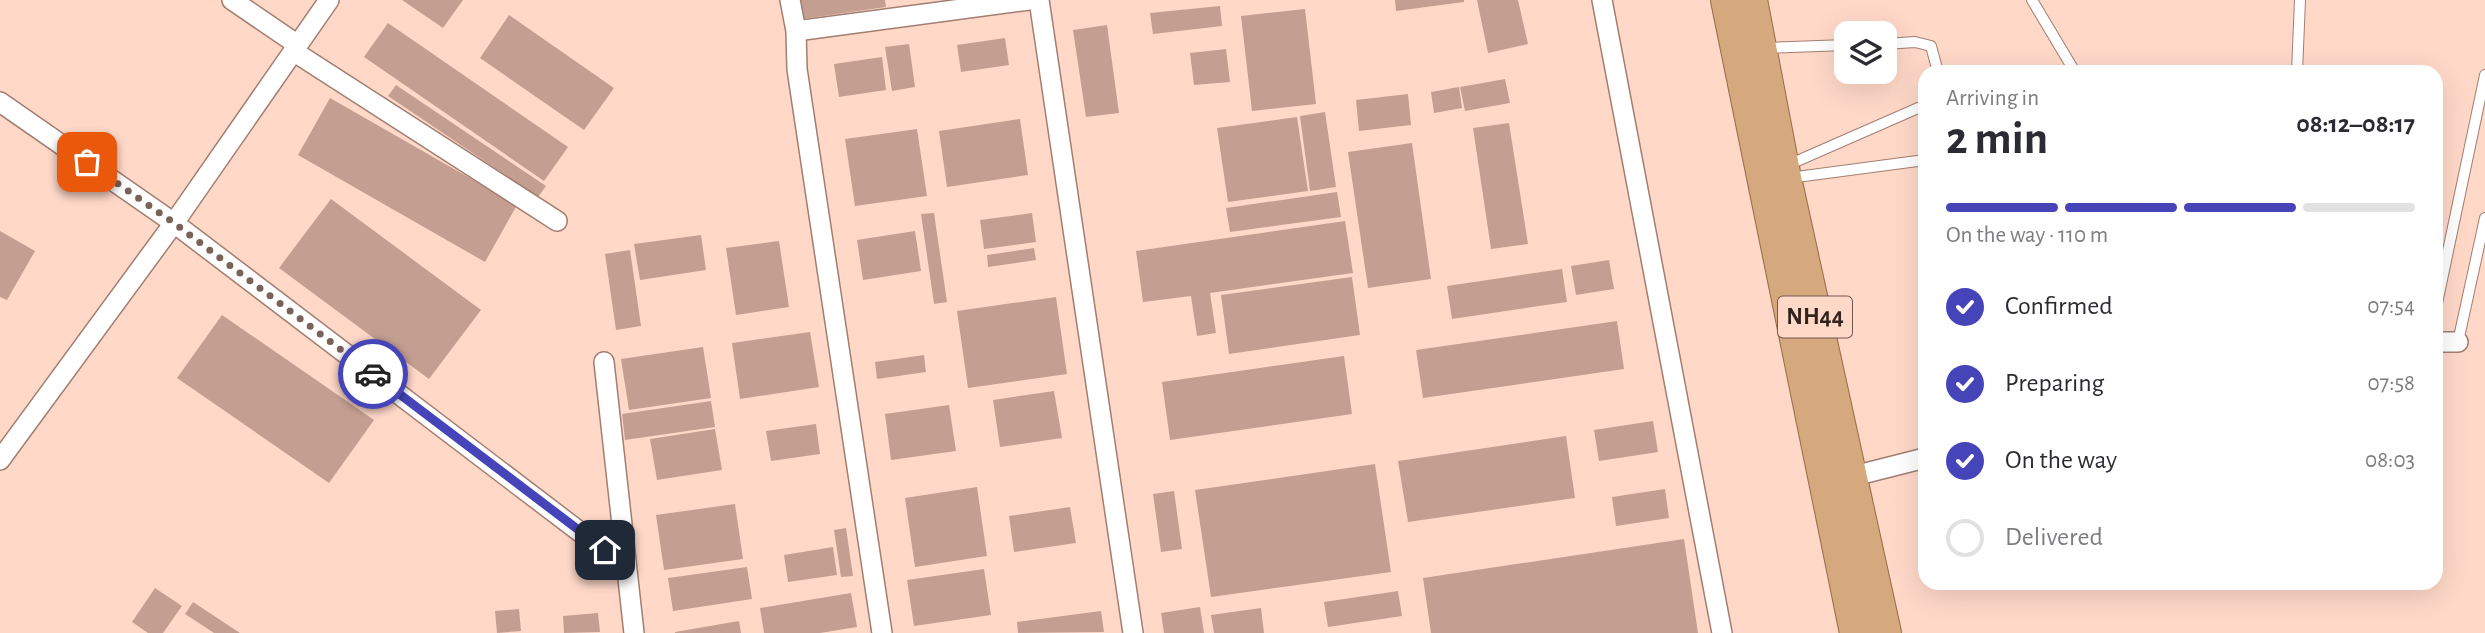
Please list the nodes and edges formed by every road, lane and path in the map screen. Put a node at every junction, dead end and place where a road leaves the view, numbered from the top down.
1 (232, 0) edge
2 (329, 0) edge
3 (790, 0) edge
4 (1029, 0) edge
5 (1039, 0) edge
6 (1602, 0) edge
7 (1727, 0) edge
8 (1751, 0) edge
9 (2032, 0) edge
10 (2300, 0) edge
11 (796, 31) junction
12 (1897, 43) edge
13 (1834, 45) edge
14 (295, 48) junction
15 (1759, 48) junction
16 (1936, 65) edge
17 (2071, 65) edge
18 (2297, 65) edge
19 (2485, 75) edge
20 (0, 102) edge
21 (1918, 108) edge
22 (1918, 161) edge
23 (1784, 173) junction
24 (2485, 218) edge
25 (557, 221) dead end
26 (174, 223) junction
27 (2443, 275) edge
28 (2443, 342) edge
29 (2458, 342) joint
30 (604, 362) dead end
31 (0, 460) edge
32 (1918, 460) edge
33 (1850, 477) junction
34 (626, 567) junction
35 (634, 633) edge
36 (882, 633) edge
37 (1133, 633) edge
38 (1722, 633) edge
39 (1856, 633) edge
40 (1885, 633) edge

1 - 14 street
2 - 14 street
3 - 11 street
4 - 11 street
5 - 37 street
6 - 38 street
7 - 39 highway, NH44
8 - 15 highway, NH44
9 - 17 lane
10 - 18 lane
11 - 36 street
12 - 16 lane
13 - 15 lane
14 - 25 street
14 - 26 street
15 - 23 highway, NH44
19 - 27 lane
20 - 26 street
21 - 23 lane
22 - 23 lane
23 - 33 highway, NH44
24 - 29 lane
26 - 31 street
26 - 34 street
28 - 29 street
30 - 34 street
32 - 33 street
33 - 40 highway, NH44
34 - 35 street

